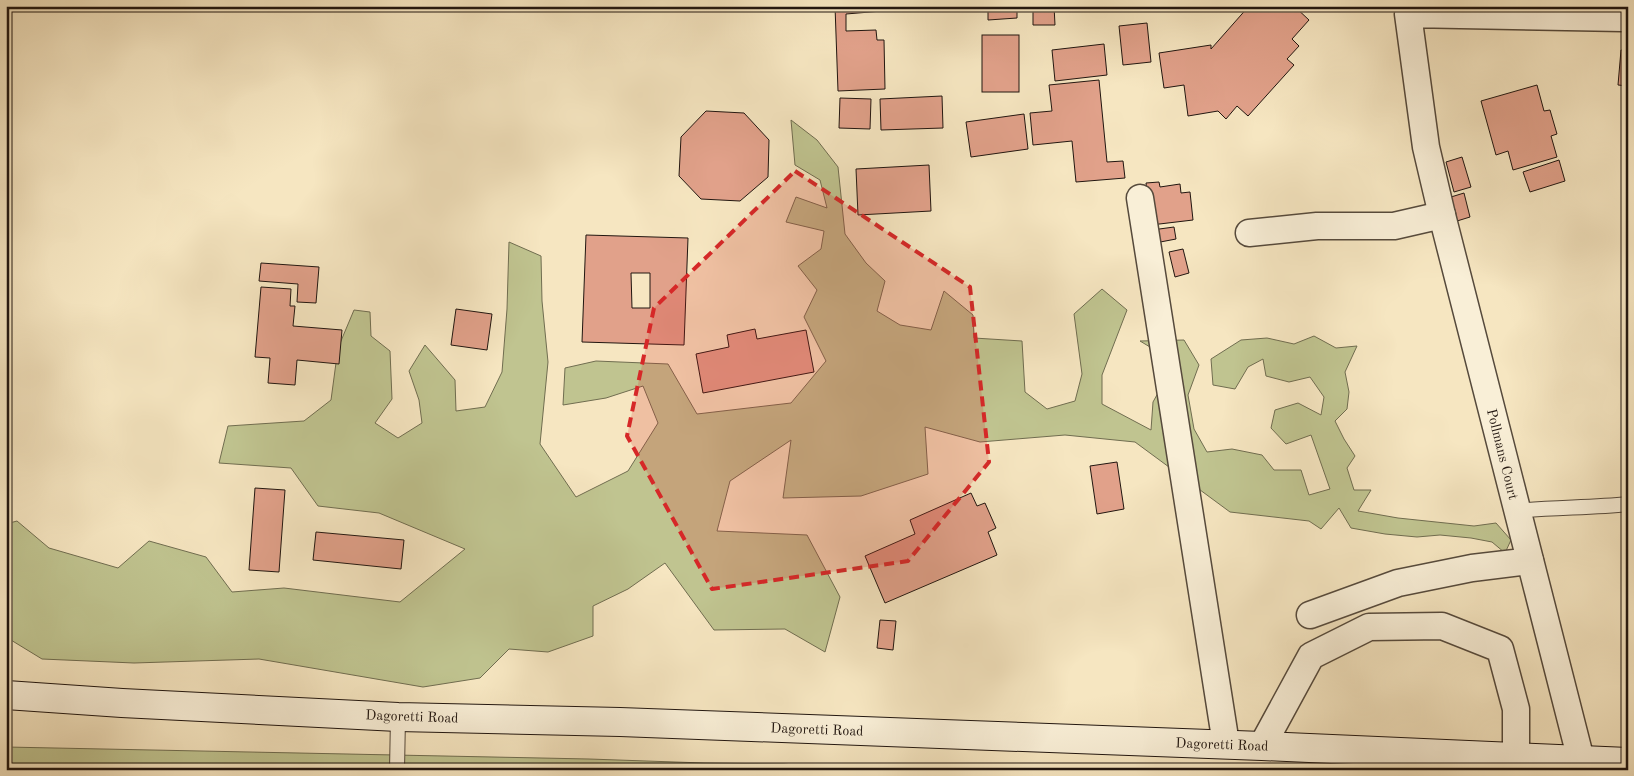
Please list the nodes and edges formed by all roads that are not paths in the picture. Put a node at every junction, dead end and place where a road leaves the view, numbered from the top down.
1 (1623, 18) dead end
2 (1140, 198) dead end
3 (1442, 215) junction
4 (1249, 233) dead end
5 (1628, 504) edge
6 (1517, 511) junction
7 (1530, 561) junction
8 (1310, 615) dead end
9 (6, 695) edge
10 (398, 716) junction
11 (1226, 744) junction
12 (1262, 746) junction
13 (1516, 758) junction
14 (1581, 760) junction
15 (1628, 762) edge
16 (397, 770) edge

1 - 3 street, Pollmans Court
2 - 11 street
3 - 4 street
3 - 6 street, Pollmans Court
5 - 6 lane
6 - 7 street, Pollmans Court
7 - 8 street
7 - 14 street, Pollmans Court
9 - 10 main road, Dagoretti Road
10 - 11 main road, Dagoretti Road
10 - 16 lane
11 - 12 main road, Dagoretti Road
12 - 13 main road, Dagoretti Road
12 - 13 street
13 - 14 main road, Dagoretti Road
14 - 15 main road, Dagoretti Road

